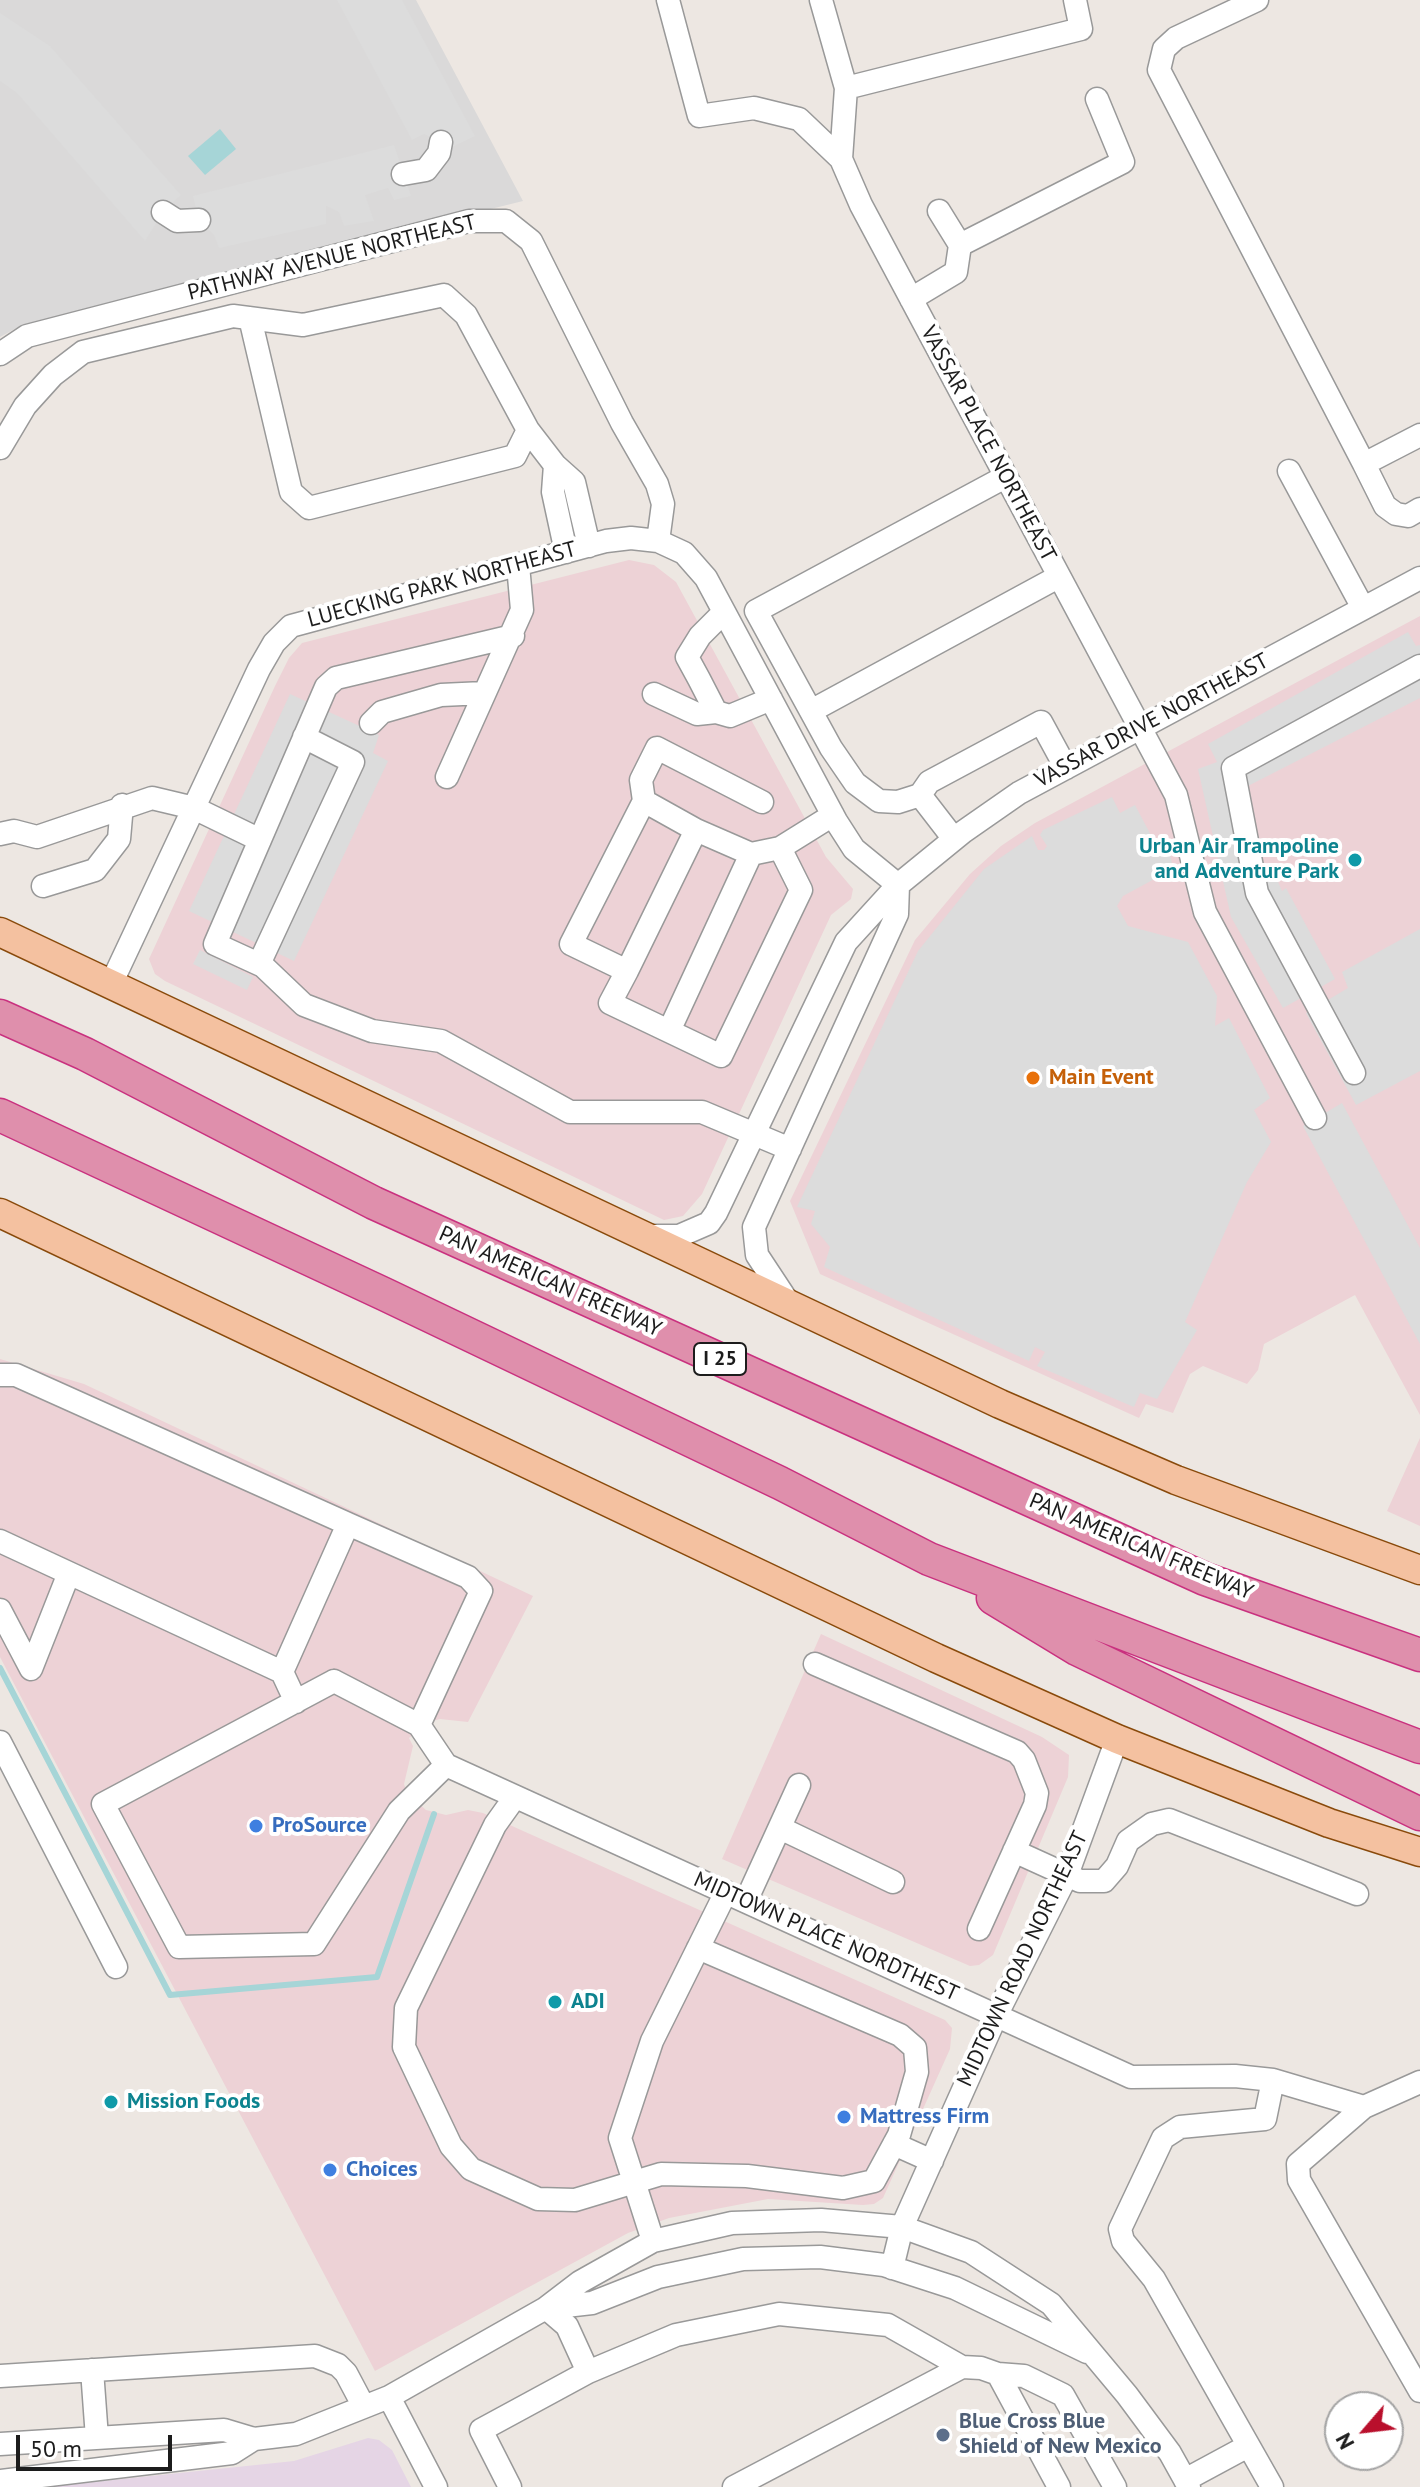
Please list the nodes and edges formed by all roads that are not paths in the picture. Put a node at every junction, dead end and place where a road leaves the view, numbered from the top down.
1 (668, 0) edge
2 (821, 0) edge
3 (1075, 0) edge
4 (1257, 0) edge
5 (846, 88) junction
6 (1097, 99) dead end
7 (441, 142) dead end
8 (841, 159) junction
9 (403, 174) dead end
10 (939, 211) dead end
11 (163, 212) dead end
12 (199, 220) dead end
13 (960, 245) junction
14 (911, 299) junction
15 (250, 318) junction
16 (0, 354) edge
17 (528, 430) junction
18 (1420, 435) edge
19 (0, 448) edge
20 (1364, 464) junction
21 (555, 465) junction
22 (1289, 471) dead end
23 (1005, 477) junction
24 (1420, 509) edge
25 (658, 541) junction
26 (589, 546) junction
27 (566, 552) junction
28 (518, 565) junction
29 (1058, 577) junction
30 (1420, 578) edge
31 (1363, 608) junction
32 (724, 612) junction
33 (513, 636) junction
34 (1420, 666) edge
35 (484, 693) junction
36 (654, 694) dead end
37 (771, 699) junction
38 (811, 711) junction
39 (716, 712) junction
40 (376, 725) dead end
41 (1138, 729) junction
42 (304, 737) junction
43 (1066, 768) junction
44 (447, 777) dead end
45 (920, 795) junction
46 (644, 801) junction
47 (762, 802) dead end
48 (122, 805) junction
49 (194, 808) junction
50 (833, 815) junction
51 (696, 830) junction
52 (0, 834) edge
53 (954, 839) junction
54 (260, 840) junction
55 (780, 848) junction
56 (751, 854) junction
57 (898, 885) junction
58 (43, 886) dead end
59 (0, 932) edge
60 (259, 964) junction
61 (627, 971) junction
62 (111, 984) junction
63 (0, 1009) edge
64 (0, 1016) edge
65 (669, 1031) junction
66 (85, 1054) junction
67 (1354, 1073) dead end
68 (0, 1115) edge
69 (1315, 1118) dead end
70 (755, 1133) junction
71 (790, 1149) junction
72 (0, 1213) edge
73 (640, 1236) junction
74 (790, 1305) junction
75 (0, 1375) edge
76 (348, 1524) junction
77 (0, 1541) edge
78 (929, 1559) junction
79 (1420, 1570) edge
80 (69, 1573) junction
81 (0, 1610) edge
82 (1367, 1635) junction
83 (1420, 1641) edge
84 (1420, 1655) edge
85 (815, 1664) dead end
86 (282, 1672) junction
87 (296, 1702) junction
88 (419, 1725) junction
89 (1117, 1739) junction
90 (0, 1742) edge
91 (1420, 1747) edge
92 (446, 1765) junction
93 (799, 1785) dead end
94 (515, 1797) junction
95 (1420, 1814) edge
96 (780, 1828) junction
97 (1014, 1851) junction
98 (1420, 1852) edge
99 (1067, 1875) junction
100 (893, 1882) dead end
101 (1357, 1894) dead end
102 (736, 1897) junction
103 (979, 1929) dead end
104 (698, 1948) junction
105 (116, 1967) dead end
106 (997, 2014) junction
107 (1273, 2080) junction
108 (1420, 2082) edge
109 (1364, 2107) junction
110 (894, 2144) junction
111 (932, 2161) junction
112 (634, 2181) junction
113 (902, 2227) junction
114 (653, 2241) junction
115 (892, 2268) junction
116 (546, 2308) junction
117 (1092, 2354) junction
118 (962, 2367) junction
119 (92, 2370) junction
120 (588, 2372) junction
121 (998, 2374) junction
122 (0, 2376) edge
123 (1420, 2391) edge
124 (389, 2397) junction
125 (364, 2407) junction
126 (97, 2438) junction
127 (254, 2439) junction
128 (0, 2444) edge
129 (1248, 2446) junction
130 (0, 2481) edge
131 (1187, 2484) edge
132 (429, 2485) edge
133 (510, 2487) edge
134 (734, 2487) edge
135 (1059, 2487) edge
136 (1115, 2487) edge
137 (1272, 2487) edge

1 - 8 street
2 - 5 street
3 - 5 street
4 - 20 street
5 - 8 street
6 - 13 street
7 - 9 street
8 - 14 street, VASSAR PLACE NORTHEAST
10 - 13 street
11 - 12 street
13 - 14 street
14 - 23 street, VASSAR PLACE NORTHEAST
15 - 17 street
15 - 17 street
15 - 19 street
16 - 25 street, PATHWAY AVENUE NORTHEAST
17 - 21 street
18 - 20 street
20 - 24 street
21 - 26 street
21 - 27 street
22 - 31 street
23 - 29 street, VASSAR PLACE NORTHEAST
23 - 38 street
25 - 26 street, LUECKING PARK NORTHEAST
25 - 32 street
26 - 27 street, LUECKING PARK NORTHEAST
27 - 28 street, LUECKING PARK NORTHEAST
28 - 33 street
28 - 49 street, LUECKING PARK NORTHEAST
29 - 38 street
29 - 41 street, VASSAR PLACE NORTHEAST
30 - 31 street, VASSAR DRIVE NORTHEAST
31 - 41 street, VASSAR DRIVE NORTHEAST
32 - 37 street
32 - 39 street
33 - 35 street
33 - 42 street
34 - 67 street
35 - 40 street
35 - 44 street
36 - 39 street
37 - 39 street
37 - 50 street
38 - 45 street
41 - 43 street, VASSAR DRIVE NORTHEAST
41 - 69 street, VASSAR PLACE NORTHEAST
42 - 54 street
42 - 60 street
43 - 45 street
43 - 53 street, VASSAR DRIVE NORTHEAST
45 - 53 street
46 - 47 street
46 - 51 street
46 - 61 street
48 - 49 street
48 - 52 street
48 - 58 street
49 - 54 street
49 - 62 street, LUECKING PARK NORTHEAST
50 - 55 street
50 - 57 street
51 - 56 street
51 - 61 street
53 - 57 street, VASSAR DRIVE NORTHEAST
54 - 60 street
55 - 56 street
55 - 65 street
56 - 65 street
57 - 70 street, VASSAR DRIVE NORTHEAST
57 - 71 street
59 - 62 main road
60 - 70 street
61 - 65 street
62 - 73 main road
63 - 66 highway
64 - 66 highway, PAN AMERICAN FREEWAY / I 25
66 - 82 highway, PAN AMERICAN FREEWAY / I 25
68 - 78 highway
70 - 71 street
70 - 73 street, VASSAR DRIVE NORTHEAST
71 - 74 street
72 - 89 main road
73 - 74 main road
74 - 79 main road
75 - 76 street
76 - 86 street
76 - 88 street
77 - 80 street
78 - 91 highway
78 - 95 highway
80 - 81 street
80 - 86 street
82 - 83 highway
82 - 84 highway, PAN AMERICAN FREEWAY / I 25
85 - 97 street
86 - 87 street
87 - 88 street
87 - 92 street
88 - 92 street
89 - 98 main road
89 - 99 street, MIDTOWN ROAD NORTHEAST
90 - 105 street
92 - 94 street, MIDTOWN PLACE NORDTHEST
93 - 96 street
94 - 102 street, MIDTOWN PLACE NORDTHEST
94 - 112 street
96 - 100 street
96 - 102 street
97 - 99 street
97 - 103 street
99 - 101 street
99 - 106 street, MIDTOWN ROAD NORTHEAST
102 - 104 street
102 - 106 street, MIDTOWN PLACE NORDTHEST
104 - 110 street
104 - 112 street
106 - 107 street, MIDTOWN PLACE NORDTHEST
106 - 111 street, MIDTOWN ROAD NORTHEAST
107 - 109 street, MIDTOWN PLACE NORDTHEST
107 - 129 street
108 - 109 street
109 - 123 street
110 - 111 street
110 - 112 street
111 - 113 street, MIDTOWN ROAD NORTHEAST
112 - 114 street
113 - 114 street
113 - 115 street, MIDTOWN ROAD NORTHEAST
113 - 117 street
114 - 116 street
115 - 116 street
115 - 117 street
116 - 120 street
116 - 124 street
117 - 131 street
118 - 120 street
118 - 121 street
118 - 134 street
119 - 122 street
119 - 125 street
119 - 126 street
120 - 133 street
121 - 135 street
121 - 136 street
124 - 125 street
124 - 132 street
125 - 127 street
126 - 127 street
126 - 128 street
127 - 130 street
129 - 131 street
129 - 137 street

